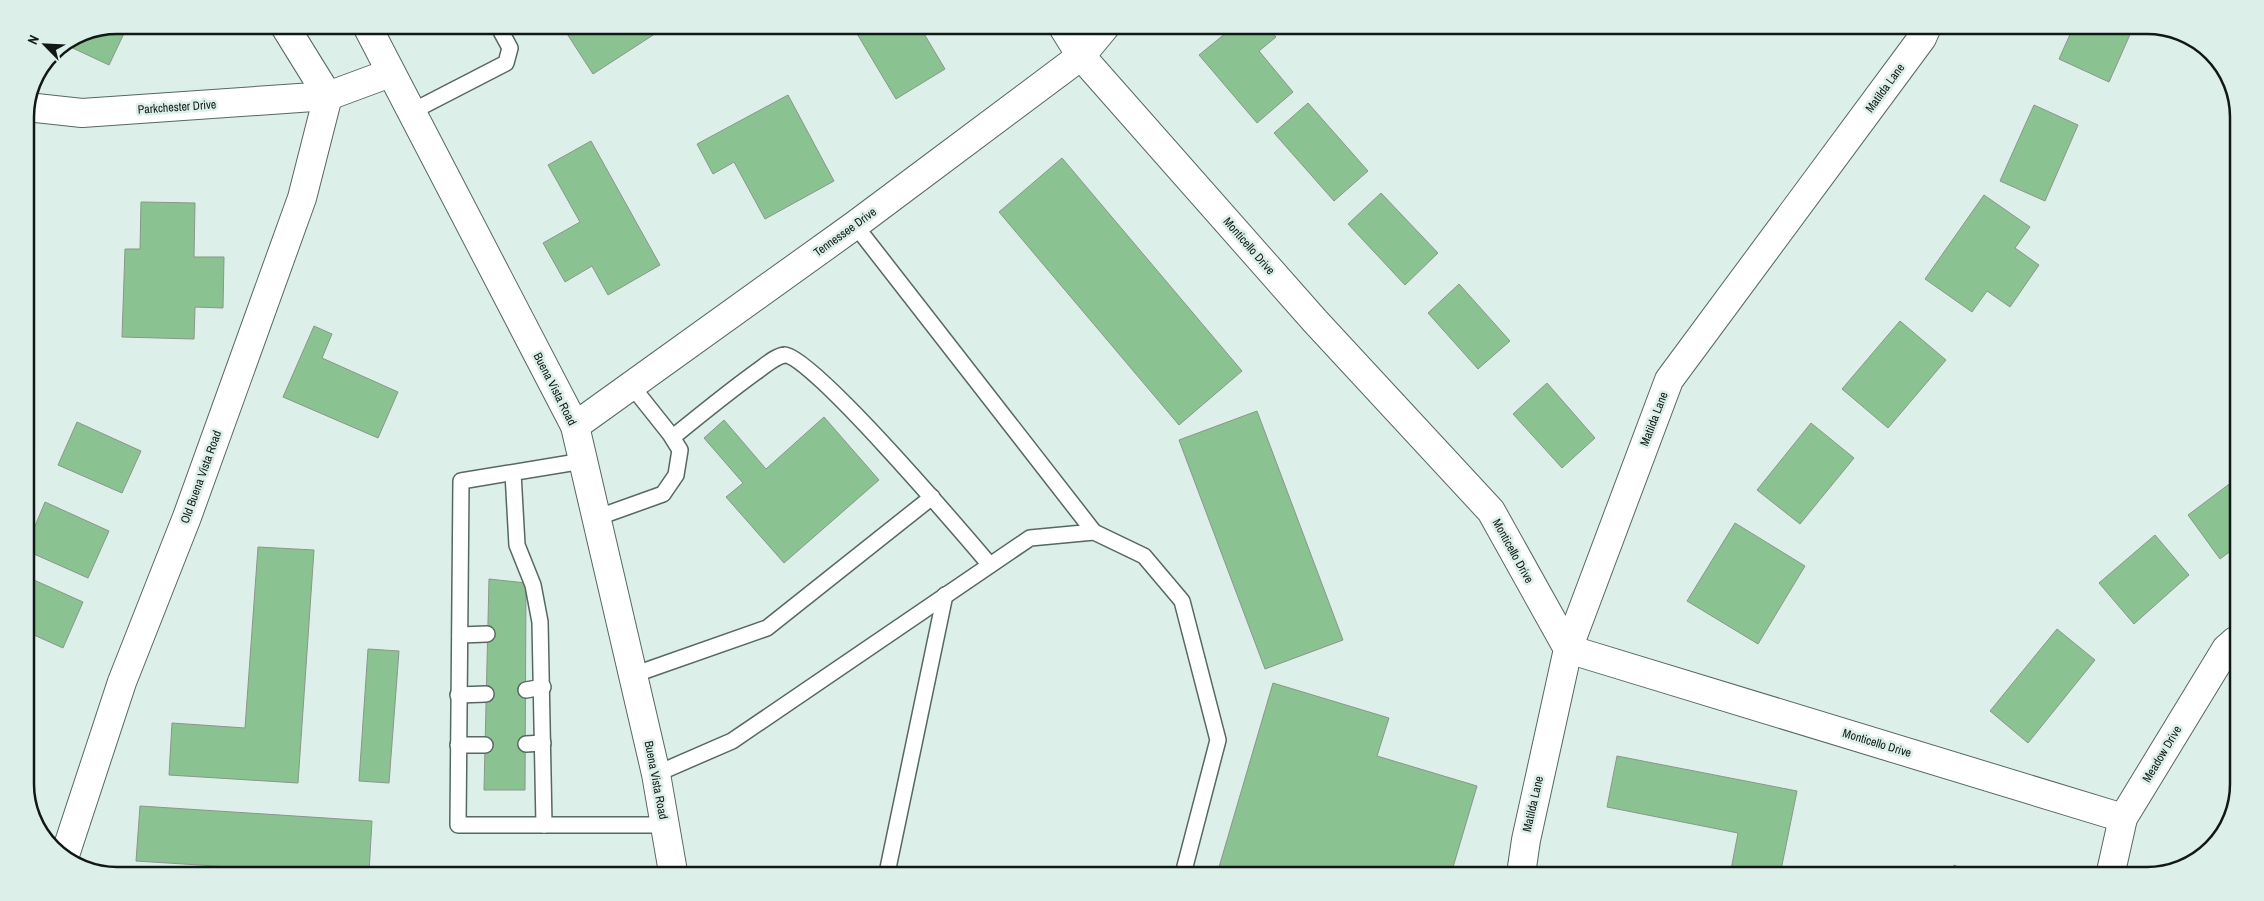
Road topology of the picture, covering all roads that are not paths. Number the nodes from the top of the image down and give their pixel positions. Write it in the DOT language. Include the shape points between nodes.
graph roads {
  1 [pos="290,34"];
  2 [pos="371,34"];
  3 [pos="502,34"];
  4 [pos="1067,34"];
  5 [pos="1099,34"];
  6 [pos="1922,34"];
  7 [pos="1081,56"];
  8 [pos="390,73"];
  9 [pos="328,96"];
  10 [pos="35,108"];
  11 [pos="411,112"];
  12 [pos="855,225"];
  13 [pos="631,385"];
  14 [pos="575,426"];
  15 [pos="672,437"];
  16 [pos="583,461"];
  17 [pos="513,472"];
  18 [pos="932,498"];
  19 [pos="596,518"];
  20 [pos="1094,532"];
  21 [pos="990,565"];
  22 [pos="945,596"];
  23 [pos="488,634"];
  24 [pos="460,635"];
  25 [pos="2230,645"];
  26 [pos="1568,649"];
  27 [pos="633,675"];
  28 [pos="543,687"];
  29 [pos="526,690"];
  30 [pos="486,694"];
  31 [pos="458,696"];
  32 [pos="542,743"];
  33 [pos="526,744"];
  34 [pos="458,745"];
  35 [pos="485,746"];
  36 [pos="656,774"];
  37 [pos="2123,818"];
  38 [pos="544,825"];
  39 [pos="665,825"];
  40 [pos="67,850"];
  41 [pos="672,867"];
  42 [pos="888,867"];
  43 [pos="1185,867"];
  44 [pos="1522,867"];
  45 [pos="2112,867"];
  1 -- 9 [label="street"];
  2 -- 8 [label="street, Buena Vista Road"];
  3 -- 11 [label="lane" via="510,48 506,63"];
  4 -- 7 [label="street, Monticello Drive"];
  5 -- 7 [label="street, Tennessee Drive"];
  6 -- 26 [label="street, Matilda Lane" via="1668,380"];
  7 -- 12 [label="street, Tennessee Drive"];
  7 -- 26 [label="street, Monticello Drive" via="1315,321 1491,510"];
  8 -- 9 [label="street, Parkchester Drive"];
  8 -- 11 [label="street, Buena Vista Road"];
  9 -- 10 [label="street, Parkchester Drive" via="82,113"];
  9 -- 40 [label="street, Old Buena Vista Road" via="302,198 190,508 122,682"];
  11 -- 14 [label="street, Buena Vista Road"];
  12 -- 13 [label="street, Tennessee Drive"];
  12 -- 20 [label="lane"];
  13 -- 14 [label="street, Tennessee Drive"];
  13 -- 15 [label="lane"];
  14 -- 16 [label="street, Buena Vista Road"];
  15 -- 18 [label="lane" via="773,360 790,354 837,395"];
  15 -- 19 [label="lane" via="680,450 676,475 663,494"];
  16 -- 17 [label="lane"];
  16 -- 19 [label="street, Buena Vista Road"];
  17 -- 24 [label="lane" via="461,481"];
  17 -- 28 [label="lane" via="517,545 533,585 533,633"];
  18 -- 21 [label="lane"];
  18 -- 27 [label="lane" via="767,628"];
  19 -- 27 [label="street, Buena Vista Road"];
  20 -- 21 [label="lane" via="1030,538"];
  20 -- 43 [label="lane" via="1144,556 1182,601 1218,740"];
  21 -- 22 [label="lane"];
  22 -- 36 [label="lane" via="732,741"];
  22 -- 42 [label="lane"];
  23 -- 24 [label="lane"];
  24 -- 31 [label="lane"];
  25 -- 37 [label="street, Meadow Drive"];
  26 -- 37 [label="street, Monticello Drive"];
  26 -- 44 [label="street, Matilda Lane"];
  27 -- 36 [label="street, Buena Vista Road"];
  28 -- 29 [label="lane"];
  28 -- 32 [label="lane"];
  30 -- 31 [label="lane"];
  31 -- 34 [label="lane"];
  32 -- 33 [label="lane"];
  32 -- 38 [label="lane"];
  34 -- 35 [label="lane"];
  34 -- 38 [label="lane" via="458,825"];
  36 -- 39 [label="street, Buena Vista Road"];
  37 -- 45 [label="street, Meadow Drive"];
  38 -- 39 [label="lane"];
  39 -- 41 [label="street, Buena Vista Road"];
}
